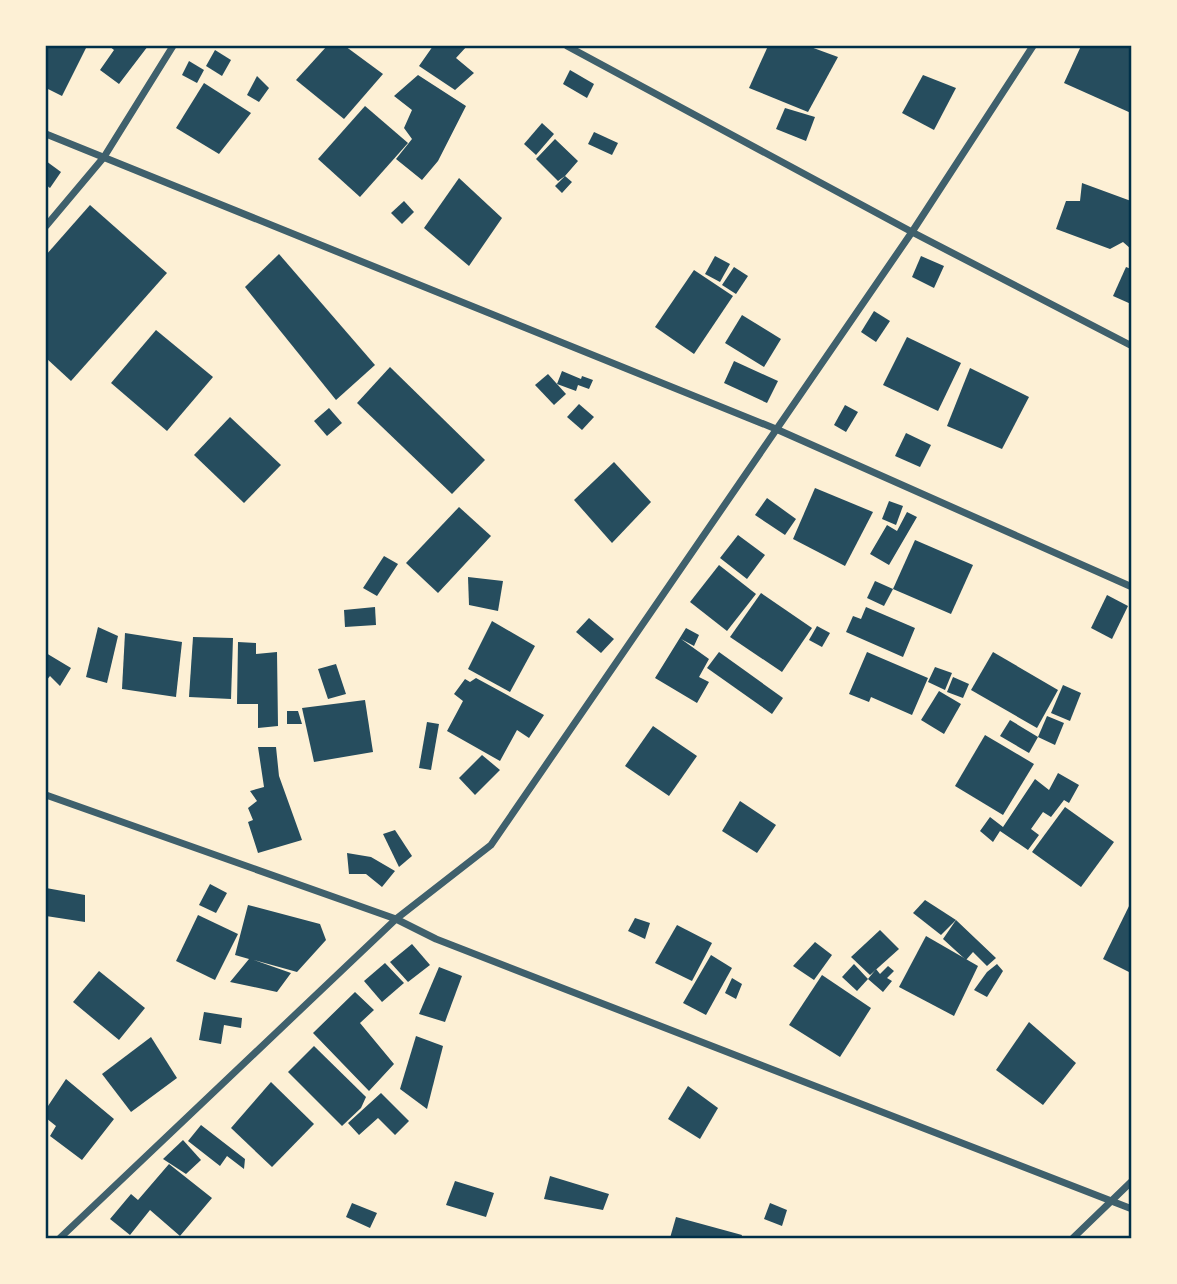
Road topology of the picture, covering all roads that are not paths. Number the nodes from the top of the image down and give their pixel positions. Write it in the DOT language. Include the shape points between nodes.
graph roads {
  1 [pos="173,46"];
  2 [pos="567,46"];
  3 [pos="1033,46"];
  4 [pos="46,134"];
  5 [pos="104,157"];
  6 [pos="46,226"];
  7 [pos="912,232"];
  8 [pos="1132,346"];
  9 [pos="776,429"];
  10 [pos="1132,587"];
  11 [pos="46,795"];
  12 [pos="396,919"];
  13 [pos="1132,1181"];
  14 [pos="1112,1202"];
  15 [pos="1132,1209"];
  16 [pos="61,1238"];
  17 [pos="1073,1238"];
  1 -- 5 [label="street"];
  2 -- 7 [label="street"];
  3 -- 7 [label="street"];
  4 -- 5 [label="street"];
  5 -- 6 [label="street"];
  5 -- 9 [label="street"];
  7 -- 8 [label="street"];
  7 -- 9 [label="street"];
  9 -- 10 [label="street"];
  9 -- 12 [label="street" via="491,845"];
  11 -- 12 [label="street"];
  12 -- 14 [label="street" via="436,939"];
  12 -- 16 [label="street"];
  13 -- 14 [label="street"];
  14 -- 15 [label="street"];
  14 -- 17 [label="street"];
}
